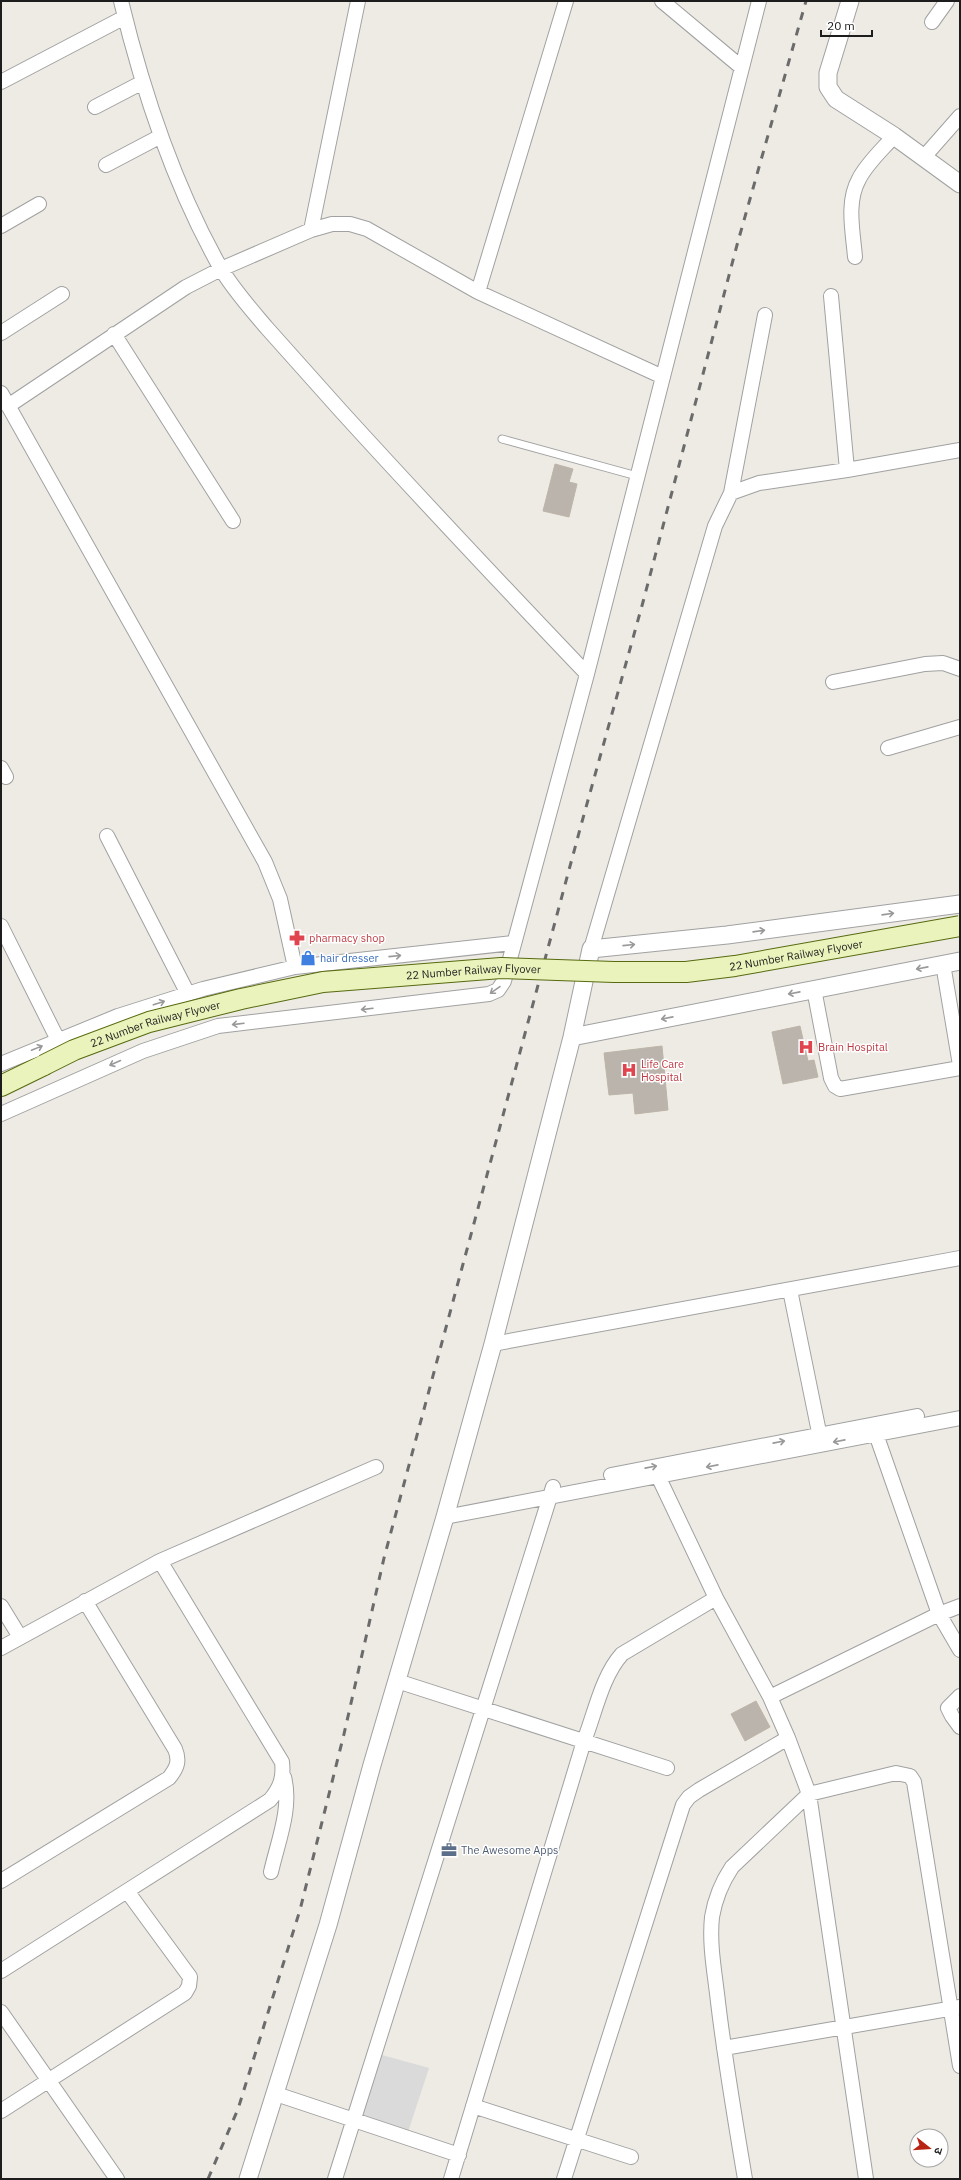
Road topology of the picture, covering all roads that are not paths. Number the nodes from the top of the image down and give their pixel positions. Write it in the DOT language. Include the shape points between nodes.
graph roads {
  1 [pos="121,1"];
  2 [pos="358,1"];
  3 [pos="566,1"];
  4 [pos="662,1"];
  5 [pos="759,1"];
  6 [pos="850,1"];
  7 [pos="947,1"];
  8 [pos="125,17"];
  9 [pos="932,22"];
  10 [pos="741,67"];
  11 [pos="1,82"];
  12 [pos="143,82"];
  13 [pos="95,107"];
  14 [pos="960,116"];
  15 [pos="161,136"];
  16 [pos="894,136"];
  17 [pos="924,157"];
  18 [pos="106,165"];
  19 [pos="960,184"];
  20 [pos="39,204"];
  21 [pos="1,226"];
  22 [pos="311,230"];
  23 [pos="855,257"];
  24 [pos="221,269"];
  25 [pos="478,292"];
  26 [pos="62,294"];
  27 [pos="830,296"];
  28 [pos="765,315"];
  29 [pos="1,333"];
  30 [pos="114,334"];
  31 [pos="663,377"];
  32 [pos="1,393"];
  33 [pos="8,406"];
  34 [pos="502,439"];
  35 [pos="960,450"];
  36 [pos="847,470"];
  37 [pos="637,476"];
  38 [pos="731,493"];
  39 [pos="233,521"];
  40 [pos="960,669"];
  41 [pos="587,674"];
  42 [pos="833,682"];
  43 [pos="960,727"];
  44 [pos="888,748"];
  45 [pos="107,836"];
  46 [pos="960,904"];
  47 [pos="1,926"];
  48 [pos="960,926"];
  49 [pos="514,943"];
  50 [pos="591,949"];
  51 [pos="960,961"];
  52 [pos="943,964"];
  53 [pos="295,967"];
  54 [pos="814,989"];
  55 [pos="188,994"];
  56 [pos="572,1037"];
  57 [pos="58,1040"];
  58 [pos="1,1064"];
  59 [pos="960,1065"];
  60 [pos="960,1068"];
  61 [pos="1,1086"];
  62 [pos="1,1114"];
  63 [pos="960,1258"];
  64 [pos="790,1290"];
  65 [pos="493,1344"];
  66 [pos="960,1408"];
  67 [pos="960,1418"];
  68 [pos="876,1434"];
  69 [pos="821,1439"];
  70 [pos="376,1467"];
  71 [pos="658,1476"];
  72 [pos="552,1491"];
  73 [pos="447,1512"];
  74 [pos="160,1561"];
  75 [pos="716,1598"];
  76 [pos="85,1600"];
  77 [pos="1,1606"];
  78 [pos="960,1606"];
  79 [pos="940,1614"];
  80 [pos="20,1636"];
  81 [pos="1,1648"];
  82 [pos="960,1650"];
  83 [pos="397,1681"];
  84 [pos="960,1696"];
  85 [pos="770,1697"];
  86 [pos="484,1708"];
  87 [pos="960,1727"];
  88 [pos="788,1738"];
  89 [pos="584,1741"];
  90 [pos="667,1768"];
  91 [pos="283,1773"];
  92 [pos="809,1794"];
  93 [pos="270,1872"];
  94 [pos="1,1881"];
  95 [pos="127,1891"];
  96 [pos="1,1971"];
  97 [pos="956,2008"];
  98 [pos="1,2012"];
  99 [pos="842,2027"];
  100 [pos="724,2048"];
  101 [pos="960,2066"];
  102 [pos="47,2081"];
  103 [pos="276,2094"];
  104 [pos="473,2106"];
  105 [pos="1,2111"];
  106 [pos="354,2122"];
  107 [pos="576,2139"];
  108 [pos="459,2155"];
  109 [pos="631,2158"];
  110 [pos="117,2179"];
  111 [pos="248,2179"];
  112 [pos="335,2179"];
  113 [pos="451,2179"];
  114 [pos="564,2179"];
  115 [pos="745,2179"];
  116 [pos="866,2179"];
  1 -- 8 [label="street"];
  2 -- 22 [label="street"];
  3 -- 25 [label="street"];
  4 -- 10 [label="street"];
  5 -- 10 [label="street"];
  6 -- 16 [label="street" via="828,73 828,87 836,99"];
  7 -- 9 [label="street"];
  8 -- 11 [label="street"];
  8 -- 12 [label="street"];
  10 -- 31 [label="street"];
  12 -- 13 [label="street"];
  12 -- 15 [label="street"];
  14 -- 17 [label="street"];
  15 -- 18 [label="street"];
  15 -- 24 [label="street" via="196,220"];
  16 -- 17 [label="street"];
  16 -- 23 [label="street" via="859,178 854,191 851,205"];
  17 -- 19 [label="street"];
  20 -- 21 [label="street"];
  22 -- 24 [label="street"];
  22 -- 25 [label="street" via="332,224 350,224 367,229"];
  24 -- 30 [label="street" via="186,287"];
  24 -- 41 [label="street" via="300,366"];
  25 -- 31 [label="street"];
  26 -- 29 [label="street"];
  27 -- 36 [label="street"];
  28 -- 38 [label="street"];
  30 -- 33 [label="street"];
  30 -- 39 [label="street"];
  31 -- 37 [label="street"];
  32 -- 33 [label="street"];
  33 -- 53 [label="street" via="265,862 280,899"];
  34 -- 37 [label="lane"];
  35 -- 36 [label="street"];
  36 -- 38 [label="street" via="759,483"];
  37 -- 41 [label="street"];
  38 -- 50 [label="street" via="715,526"];
  40 -- 42 [label="street" via="944,663 925,664"];
  41 -- 49 [label="street"];
  43 -- 44 [label="street"];
  45 -- 55 [label="street"];
  50 -- 46 [label="street, one-way" via="727,935"];
  47 -- 57 [label="street"];
  48 -- 61 [label="main road, 22 Number Railway Flyover, bridge" via="735,966 686,972 501,968 323,982 149,1022 74,1050"];
  53 -- 49 [label="street, one-way"];
  49 -- 62 [label="street, one-way" via="504,981 498,990 489,994 218,1026 143,1051"];
  50 -- 56 [label="street"];
  51 -- 52 [label="street"];
  52 -- 54 [label="street, one-way"];
  52 -- 59 [label="street"];
  53 -- 55 [label="street"];
  54 -- 56 [label="street, one-way"];
  54 -- 60 [label="street" via="831,1078 840,1089"];
  57 -- 55 [label="street, one-way" via="118,1016"];
  56 -- 65 [label="street"];
  58 -- 57 [label="street, one-way"];
  63 -- 64 [label="street"];
  64 -- 65 [label="street"];
  64 -- 69 [label="street"];
  65 -- 73 [label="street"];
  66 -- 69 [label="street"];
  67 -- 68 [label="street"];
  68 -- 69 [label="street, one-way"];
  68 -- 79 [label="street"];
  69 -- 71 [label="street, one-way"];
  72 -- 69 [label="street, one-way"];
  70 -- 74 [label="street"];
  71 -- 72 [label="street"];
  71 -- 75 [label="street"];
  72 -- 73 [label="street"];
  72 -- 86 [label="street"];
  73 -- 83 [label="street"];
  74 -- 76 [label="street"];
  74 -- 91 [label="street" via="282,1762"];
  75 -- 85 [label="street"];
  75 -- 89 [label="street" via="622,1654 608,1675"];
  76 -- 80 [label="street"];
  76 -- 94 [label="street" via="175,1748 179,1757 176,1770 169,1778"];
  77 -- 80 [label="street"];
  78 -- 79 [label="street"];
  79 -- 82 [label="street"];
  79 -- 85 [label="street"];
  80 -- 81 [label="street"];
  83 -- 86 [label="street"];
  83 -- 103 [label="street" via="328,1925"];
  84 -- 87 [label="street" via="948,1708"];
  85 -- 88 [label="street"];
  86 -- 89 [label="street"];
  86 -- 106 [label="street"];
  88 -- 92 [label="street"];
  88 -- 107 [label="street" via="699,1790 683,1805"];
  89 -- 90 [label="street"];
  89 -- 104 [label="street"];
  91 -- 93 [label="street" via="288,1790 287,1805"];
  91 -- 95 [label="street" via="279,1790 270,1800"];
  92 -- 97 [label="street" via="896,1773 910,1776 916,1790"];
  92 -- 99 [label="street"];
  92 -- 100 [label="street" via="732,1867 724,1878 716,1898 711,1943"];
  95 -- 96 [label="street"];
  95 -- 102 [label="street" via="190,1977 190,1986 185,1993"];
  97 -- 99 [label="street"];
  97 -- 101 [label="street"];
  98 -- 102 [label="street"];
  99 -- 100 [label="street"];
  99 -- 116 [label="street"];
  100 -- 115 [label="street"];
  102 -- 105 [label="street"];
  102 -- 110 [label="street"];
  103 -- 106 [label="street"];
  103 -- 111 [label="street"];
  104 -- 107 [label="street"];
  104 -- 108 [label="street"];
  106 -- 108 [label="street"];
  106 -- 112 [label="street"];
  107 -- 109 [label="street"];
  107 -- 114 [label="street"];
  108 -- 113 [label="street"];
}
